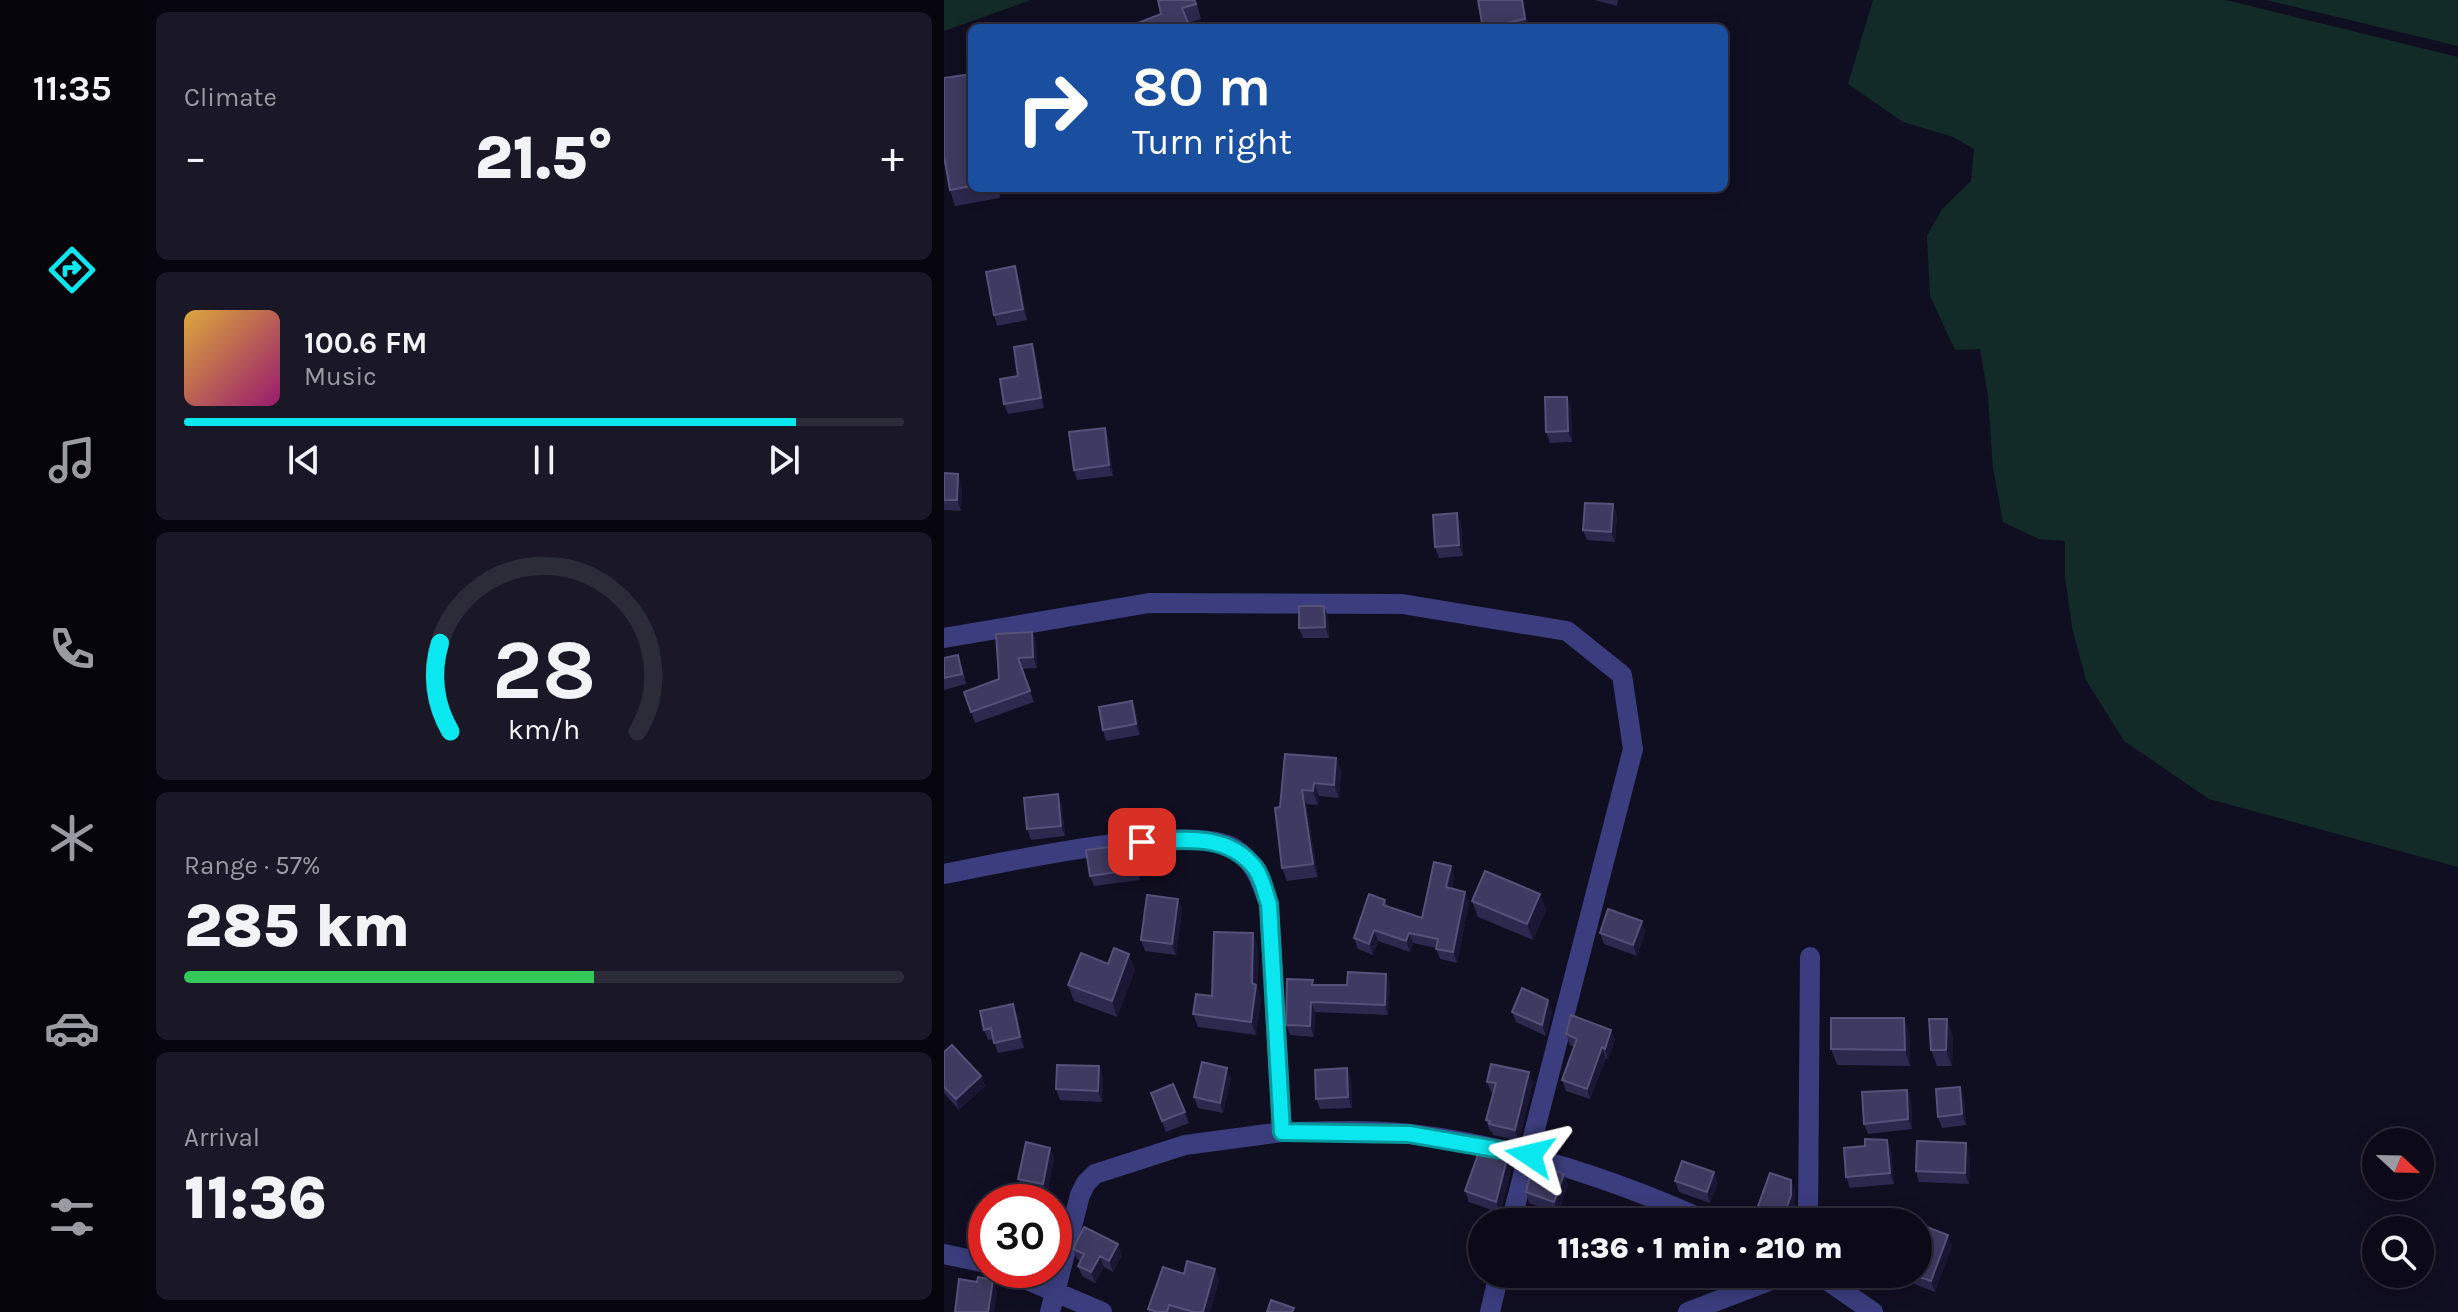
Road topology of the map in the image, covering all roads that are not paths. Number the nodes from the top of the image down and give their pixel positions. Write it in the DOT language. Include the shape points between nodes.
graph roads {
  1 [pos="944,638"];
  2 [pos="944,874"];
  3 [pos="1810,957"];
  4 [pos="1282,1132"];
  5 [pos="1530,1155"];
  6 [pos="1515,1208"];
  7 [pos="1673,1208"];
  8 [pos="1808,1208"];
  9 [pos="944,1254"];
  10 [pos="968,1259"];
  11 [pos="1047,1288"];
  12 [pos="1496,1288"];
  13 [pos="1751,1288"];
  14 [pos="1838,1288"];
  15 [pos="1054,1291"];
  16 [pos="1050,1312"];
  17 [pos="1102,1312"];
  18 [pos="1490,1312"];
  19 [pos="1688,1312"];
  20 [pos="1873,1312"];
  1 -- 5 [label="street" via="1149,603 1402,604 1567,631 1622,675 1633,749"];
  2 -- 4 [label="street" via="1087,846 1196,839 1234,847 1256,870 1269,904"];
  3 -- 8 [label="street"];
  4 -- 5 [label="street" via="1409,1134"];
  4 -- 15 [label="street" via="1185,1145 1095,1174 1080,1195"];
  5 -- 6 [label="street"];
  5 -- 7 [label="street"];
  9 -- 10 [label="street"];
  11 -- 15 [label="street"];
  12 -- 18 [label="street"];
  13 -- 19 [label="street"];
  14 -- 20 [label="street"];
  15 -- 16 [label="street"];
  15 -- 17 [label="street"];
}
